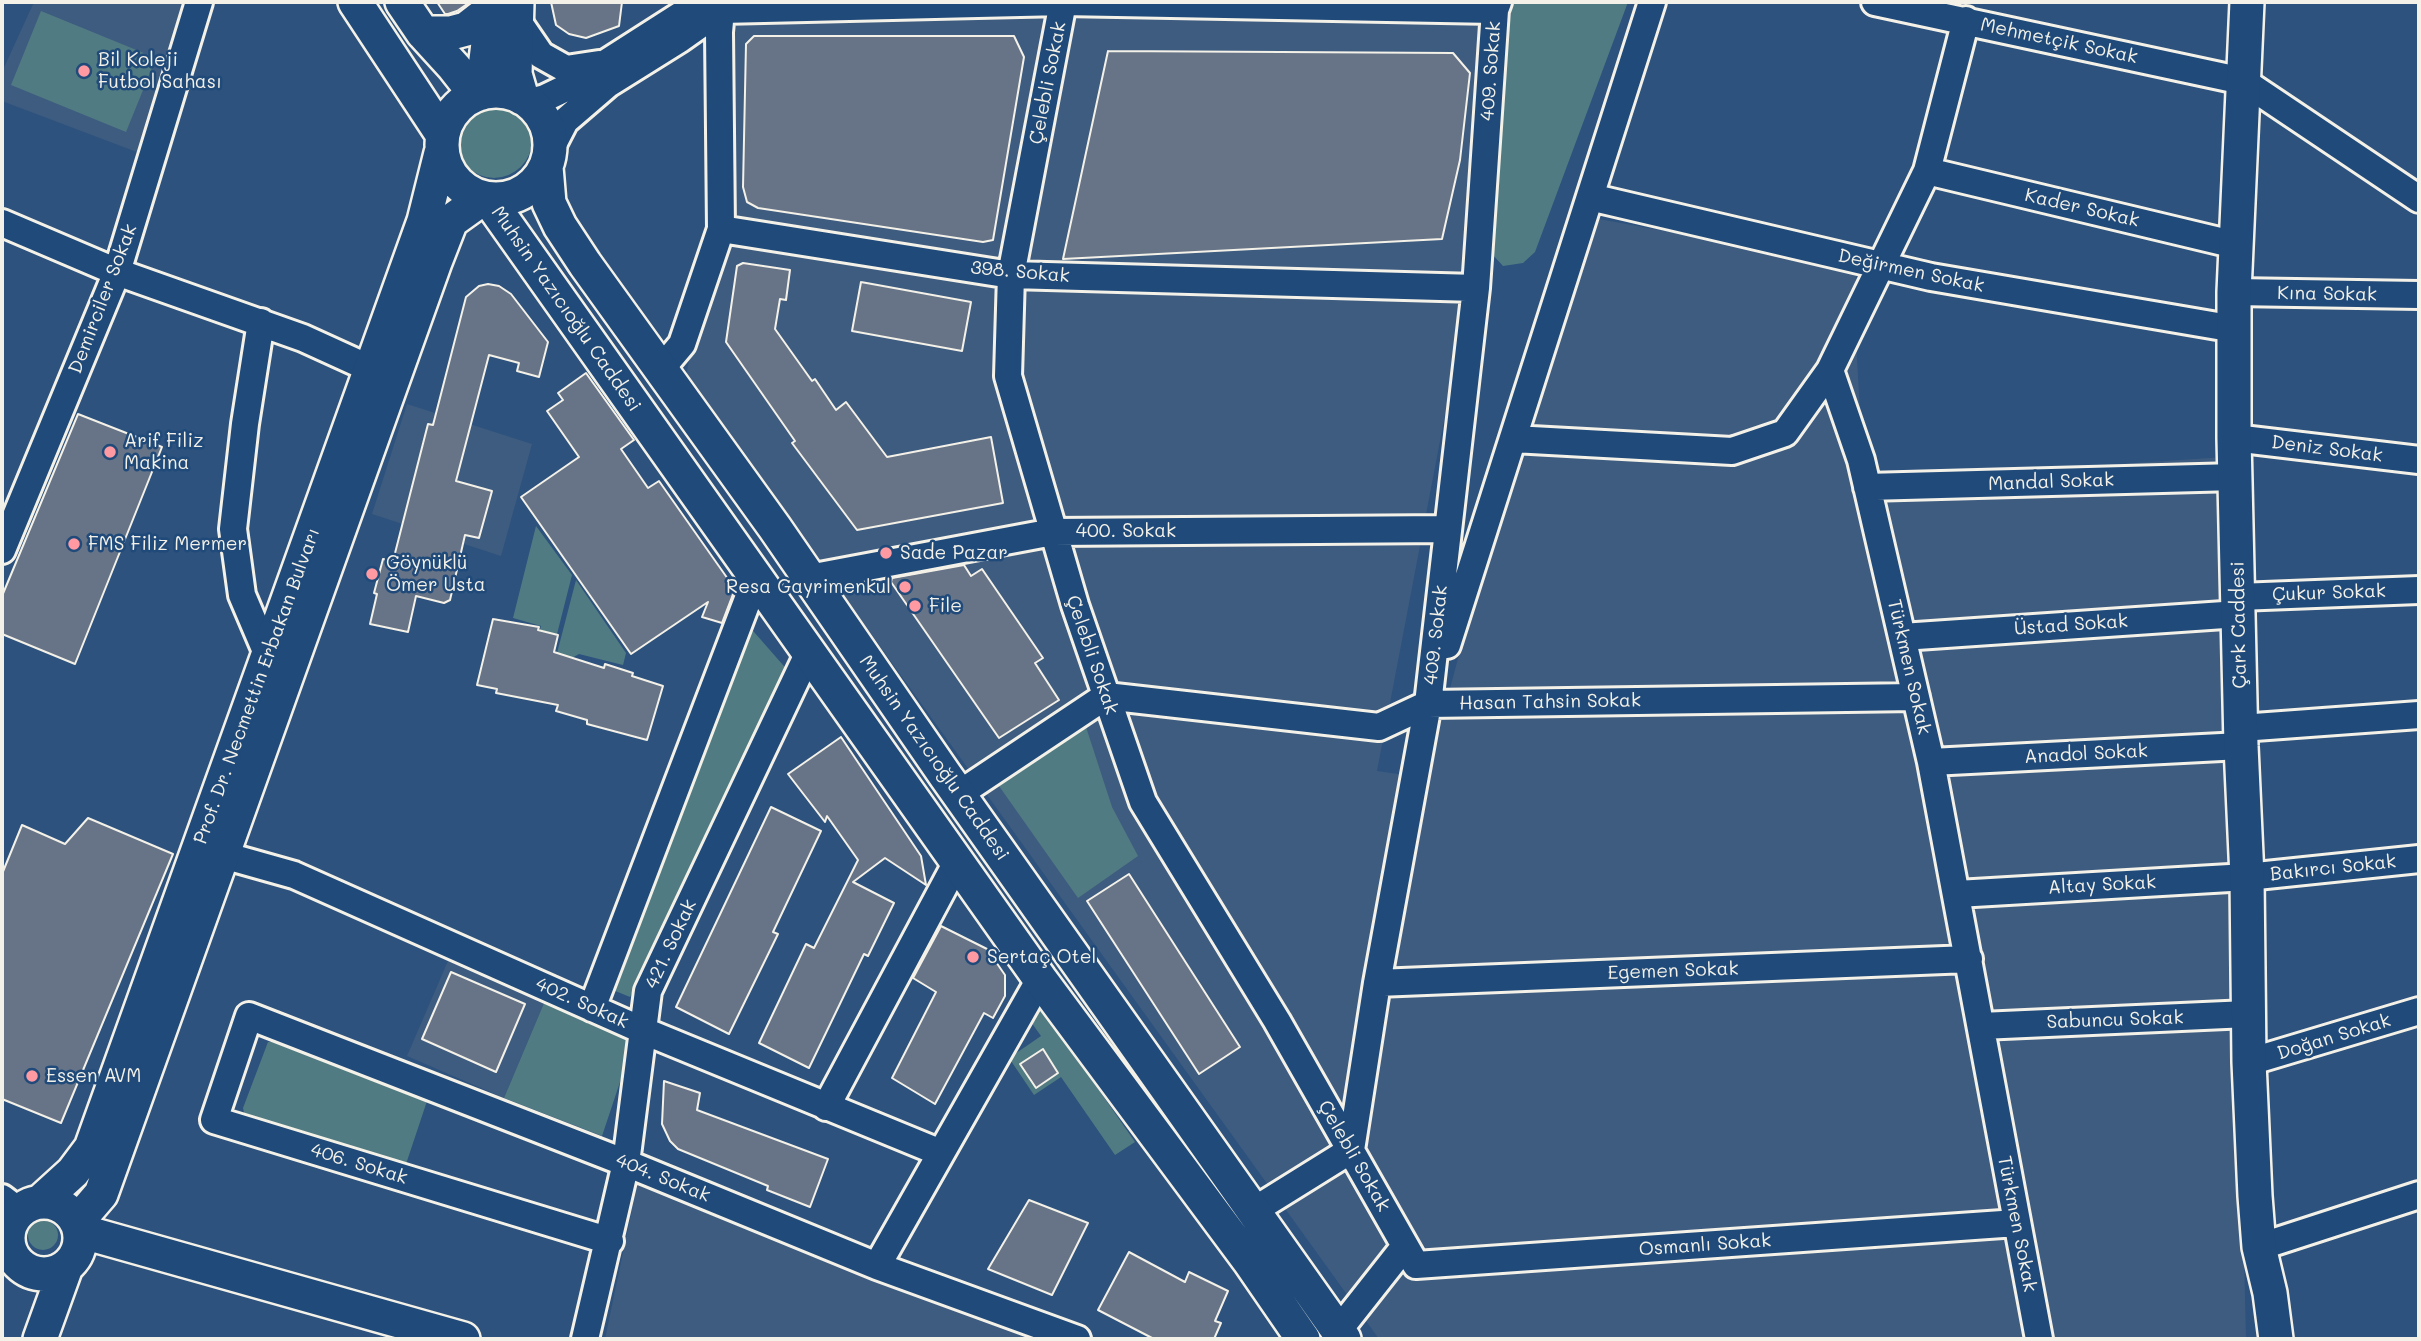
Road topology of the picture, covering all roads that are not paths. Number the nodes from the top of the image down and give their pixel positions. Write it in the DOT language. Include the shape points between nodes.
graph roads {
  1 [pos="199,2"];
  2 [pos="355,2"];
  3 [pos="402,2"];
  4 [pos="1063,2"];
  5 [pos="1652,2"];
  6 [pos="1875,2"];
  7 [pos="2247,2"];
  8 [pos="1496,5"];
  9 [pos="747,6"];
  10 [pos="504,7"];
  11 [pos="721,10"];
  12 [pos="1966,20"];
  13 [pos="423,33"];
  14 [pos="601,64"];
  15 [pos="2243,81"];
  16 [pos="479,94"];
  17 [pos="525,100"];
  18 [pos="442,144"];
  19 [pos="548,158"];
  20 [pos="1927,171"];
  21 [pos="1590,197"];
  22 [pos="486,199"];
  23 [pos="2419,199"];
  24 [pos="2,223"];
  25 [pos="721,229"];
  26 [pos="515,236"];
  27 [pos="2236,245"];
  28 [pos="435,262"];
  29 [pos="1882,266"];
  30 [pos="117,272"];
  31 [pos="1011,275"];
  32 [pos="1476,288"];
  33 [pos="2234,292"];
  34 [pos="2419,295"];
  35 [pos="261,322"];
  36 [pos="2235,329"];
  37 [pos="371,369"];
  38 [pos="661,369"];
  39 [pos="1830,370"];
  40 [pos="2234,438"];
  41 [pos="1513,439"];
  42 [pos="2419,460"];
  43 [pos="2236,477"];
  44 [pos="1867,487"];
  45 [pos="1448,529"];
  46 [pos="1054,532"];
  47 [pos="2,550"];
  48 [pos="756,578"];
  49 [pos="809,578"];
  50 [pos="2419,590"];
  51 [pos="2239,606"];
  52 [pos="1902,636"];
  53 [pos="809,652"];
  54 [pos="268,656"];
  55 [pos="1106,696"];
  56 [pos="1916,697"];
  57 [pos="1428,704"];
  58 [pos="2419,715"];
  59 [pos="2241,737"];
  60 [pos="1931,762"];
  61 [pos="959,794"];
  62 [pos="223,855"];
  63 [pos="2419,859"];
  64 [pos="957,862"];
  65 [pos="2247,877"];
  66 [pos="1957,894"];
  67 [pos="1969,959"];
  68 [pos="1040,979"];
  69 [pos="1377,983"];
  70 [pos="592,1008"];
  71 [pos="2419,1011"];
  72 [pos="2248,1014"];
  73 [pos="249,1016"];
  74 [pos="1981,1026"];
  75 [pos="644,1031"];
  76 [pos="2249,1062"];
  77 [pos="826,1107"];
  78 [pos="1350,1150"];
  79 [pos="941,1153"];
  80 [pos="626,1163"];
  81 [pos="2419,1195"];
  82 [pos="20,1204"];
  83 [pos="1253,1211"];
  84 [pos="2017,1223"];
  85 [pos="610,1241"];
  86 [pos="74,1245"];
  87 [pos="1405,1245"];
  88 [pos="2259,1247"];
  89 [pos="6,1256"];
  90 [pos="877,1266"];
  91 [pos="1341,1335"];
  92 [pos="40,1339"];
  93 [pos="463,1339"];
  94 [pos="585,1339"];
  95 [pos="1077,1339"];
  96 [pos="1303,1339"];
  97 [pos="2039,1339"];
  98 [pos="2253,1339"];
  99 [pos="2276,1339"];
  1 -- 30 [label="street, Demirciler Sokak"];
  2 -- 18 [label="main road"];
  3 -- 13 [label="main road"];
  4 -- 8 [label="street"];
  4 -- 9 [label="street"];
  4 -- 31 [label="street, Çelebli Sokak"];
  5 -- 21 [label="street"];
  6 -- 12 [label="street, Mehmetçik Sokak"];
  7 -- 15 [label="main road, Çark Caddesi"];
  8 -- 32 [label="street, 409. Sokak"];
  9 -- 11 [label="street"];
  10 -- 13 [label="main road" via="466,29"];
  10 -- 14 [label="street" via="541,55 566,69"];
  10 -- 16 [label="main road"];
  10 -- 17 [label="main road" via="515,74"];
  11 -- 14 [label="street" via="695,6"];
  11 -- 19 [label="street" via="608,84 565,121"];
  11 -- 25 [label="street"];
  12 -- 15 [label="street, Mehmetçik Sokak"];
  12 -- 20 [label="street"];
  13 -- 16 [label="main road"];
  14 -- 17 [label="street" via="545,98"];
  15 -- 23 [label="street"];
  15 -- 27 [label="main road, Çark Caddesi"];
  16 -- 17 [label="main road" via="495,90"];
  16 -- 18 [label="main road" via="461,103 449,117"];
  17 -- 19 [label="main road" via="542,115 549,132"];
  18 -- 22 [label="main road" via="447,170 457,184"];
  18 -- 37 [label="main road, Prof. Dr. Necmettin Erbakan Bulvarı" via="425,220"];
  19 -- 22 [label="main road" via="536,182 523,193 506,200"];
  19 -- 38 [label="main road, Muhsin Yazıcıoğlu Caddesi" via="550,203 560,226"];
  20 -- 27 [label="street, Kader Sokak"];
  20 -- 29 [label="street"];
  21 -- 29 [label="street, Değirmen Sokak"];
  21 -- 41 [label="street"];
  22 -- 26 [label="main road, Muhsin Yazıcıoğlu Caddesi"];
  22 -- 28 [label="main road, Prof. Dr. Necmettin Erbakan Bulvarı" via="451,220"];
  24 -- 30 [label="street"];
  25 -- 31 [label="street, 398. Sokak"];
  25 -- 38 [label="street" via="682,344"];
  26 -- 28 [label="main road" via="487,217 467,218 453,228"];
  26 -- 48 [label="main road, Muhsin Yazıcıoğlu Caddesi"];
  27 -- 33 [label="main road, Çark Caddesi"];
  28 -- 62 [label="main road, Prof. Dr. Necmettin Erbakan Bulvarı"];
  29 -- 36 [label="street, Değirmen Sokak"];
  29 -- 39 [label="street"];
  30 -- 35 [label="street"];
  30 -- 47 [label="street, Demirciler Sokak"];
  31 -- 32 [label="street, 398. Sokak"];
  31 -- 46 [label="street, Çelebli Sokak" via="1009,376"];
  32 -- 45 [label="street, 409. Sokak"];
  33 -- 34 [label="street, Kına Sokak"];
  33 -- 36 [label="main road, Çark Caddesi"];
  35 -- 37 [label="street"];
  35 -- 54 [label="street" via="233,529 242,595"];
  36 -- 40 [label="main road, Çark Caddesi"];
  37 -- 54 [label="main road, Prof. Dr. Necmettin Erbakan Bulvarı"];
  38 -- 49 [label="main road, Muhsin Yazıcıoğlu Caddesi"];
  39 -- 41 [label="street" via="1785,433 1732,451"];
  39 -- 44 [label="street, Türkmen Sokak"];
  40 -- 42 [label="street, Deniz Sokak"];
  40 -- 43 [label="main road, Çark Caddesi"];
  41 -- 57 [label="street"];
  43 -- 44 [label="street, Mandal Sokak"];
  43 -- 51 [label="main road, Çark Caddesi"];
  44 -- 52 [label="street, Türkmen Sokak"];
  45 -- 46 [label="street, 400. Sokak"];
  45 -- 57 [label="street, 409. Sokak"];
  46 -- 49 [label="street, 400. Sokak"];
  46 -- 55 [label="street, Çelebli Sokak"];
  48 -- 53 [label="main road, Muhsin Yazıcıoğlu Caddesi"];
  48 -- 70 [label="street"];
  49 -- 61 [label="main road, Muhsin Yazıcıoğlu Caddesi"];
  50 -- 51 [label="street, Çukur Sokak"];
  51 -- 52 [label="street, Üstad Sokak"];
  51 -- 59 [label="main road, Çark Caddesi"];
  52 -- 56 [label="street, Türkmen Sokak"];
  53 -- 64 [label="main road, Muhsin Yazıcıoğlu Caddesi"];
  53 -- 75 [label="street, 421. Sokak" via="648,991"];
  54 -- 82 [label="main road, Prof. Dr. Necmettin Erbakan Bulvarı" via="91,1148 73,1172"];
  55 -- 57 [label="street, Hasan Tahsin Sokak" via="1380,727"];
  55 -- 61 [label="street"];
  55 -- 78 [label="street, Çelebli Sokak" via="1143,802"];
  56 -- 57 [label="street, Hasan Tahsin Sokak"];
  56 -- 60 [label="street, Türkmen Sokak"];
  57 -- 69 [label="street, 409. Sokak"];
  58 -- 59 [label="street, Anadol Sokak"];
  59 -- 60 [label="street, Anadol Sokak"];
  59 -- 65 [label="main road, Çark Caddesi"];
  60 -- 66 [label="street, Türkmen Sokak"];
  61 -- 83 [label="main road, Muhsin Yazıcıoğlu Caddesi"];
  62 -- 70 [label="street, 402. Sokak" via="294,875"];
  62 -- 86 [label="main road, Prof. Dr. Necmettin Erbakan Bulvarı" via="101,1194"];
  63 -- 65 [label="street, Bakırcı Sokak"];
  64 -- 68 [label="main road, Muhsin Yazıcıoğlu Caddesi"];
  64 -- 77 [label="street"];
  65 -- 66 [label="street, Altay Sokak"];
  65 -- 72 [label="main road, Çark Caddesi"];
  66 -- 67 [label="street, Türkmen Sokak"];
  67 -- 69 [label="street, Egemen Sokak"];
  67 -- 74 [label="street, Türkmen Sokak"];
  68 -- 79 [label="street"];
  68 -- 96 [label="main road, Muhsin Yazıcıoğlu Caddesi"];
  69 -- 78 [label="street, 409. Sokak"];
  70 -- 75 [label="street, 402. Sokak"];
  71 -- 76 [label="street, Doğan Sokak"];
  72 -- 74 [label="street, Sabuncu Sokak"];
  72 -- 76 [label="main road, Çark Caddesi"];
  73 -- 80 [label="street, 404. Sokak"];
  73 -- 85 [label="street, 406. Sokak" via="214,1120"];
  74 -- 84 [label="street, Türkmen Sokak"];
  75 -- 77 [label="street, 402. Sokak"];
  75 -- 80 [label="street, 421. Sokak"];
  76 -- 88 [label="main road, Çark Caddesi"];
  77 -- 79 [label="street, 402. Sokak"];
  78 -- 83 [label="street"];
  78 -- 87 [label="street, Çelebli Sokak"];
  79 -- 90 [label="street"];
  80 -- 85 [label="street, 421. Sokak"];
  80 -- 90 [label="street, 404. Sokak"];
  81 -- 88 [label="street"];
  82 -- 86 [label="main road" via="62,1206"];
  82 -- 89 [label="main road" via="10,1226"];
  83 -- 91 [label="main road, Muhsin Yazıcıoğlu Caddesi"];
  84 -- 87 [label="street, Osmanlı Sokak" via="1416,1265"];
  84 -- 97 [label="street, Türkmen Sokak"];
  85 -- 94 [label="street, 421. Sokak"];
  86 -- 89 [label="main road" via="55,1272 43,1274"];
  86 -- 92 [label="main road, Prof. Dr. Necmettin Erbakan Bulvarı"];
  86 -- 93 [label="main road" via="246,1279"];
  87 -- 91 [label="street"];
  88 -- 98 [label="main road, Çark Caddesi" via="2251,1295"];
  88 -- 99 [label="main road, Çark Caddesi"];
  90 -- 95 [label="street, 404. Sokak"];
}
